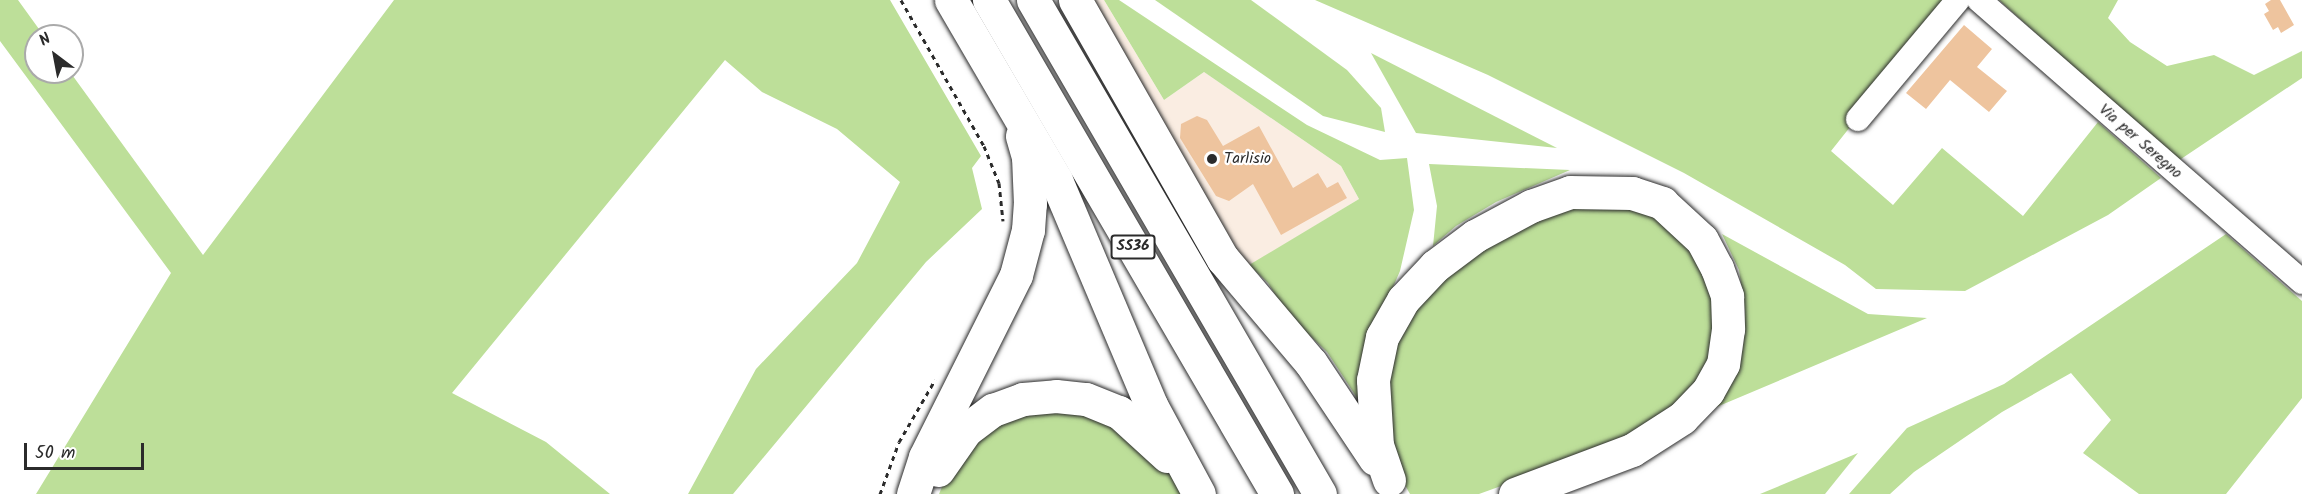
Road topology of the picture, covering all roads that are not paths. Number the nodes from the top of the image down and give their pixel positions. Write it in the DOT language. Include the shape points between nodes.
graph roads {
  1 [pos="951,0"];
  2 [pos="989,0"];
  3 [pos="1034,0"];
  4 [pos="1075,0"];
  5 [pos="1958,0"];
  6 [pos="1978,0"];
  7 [pos="1015,109"];
  8 [pos="1858,119"];
  9 [pos="2302,282"];
  10 [pos="1393,487"];
  11 [pos="913,494"];
  12 [pos="930,494"];
  13 [pos="1192,494"];
  14 [pos="1199,494"];
  15 [pos="1277,494"];
  16 [pos="1320,494"];
  17 [pos="1515,494"];
  1 -- 7 [label="highway"];
  2 -- 15 [label="highway, SS36"];
  3 -- 16 [label="highway, SS36"];
  4 -- 10 [label="highway" via="1223,259 1311,363"];
  5 -- 8 [label="street"];
  6 -- 9 [label="street, Via per Seregno"];
  7 -- 11 [label="highway" via="1028,158 1029,230 1003,307 925,457"];
  7 -- 14 [label="highway" via="1056,180 1151,405"];
  10 -- 17 [label="highway" via="1377,446 1373,380 1382,337 1403,300 1435,266 1475,236 1531,206 1570,192 1623,192 1662,203 1702,240 1717,268 1727,296 1723,364 1708,391 1682,418 1632,450"];
  12 -- 13 [label="highway" via="946,455 966,430 993,410 1023,399 1056,396 1086,399 1119,412 1167,456"];
}
